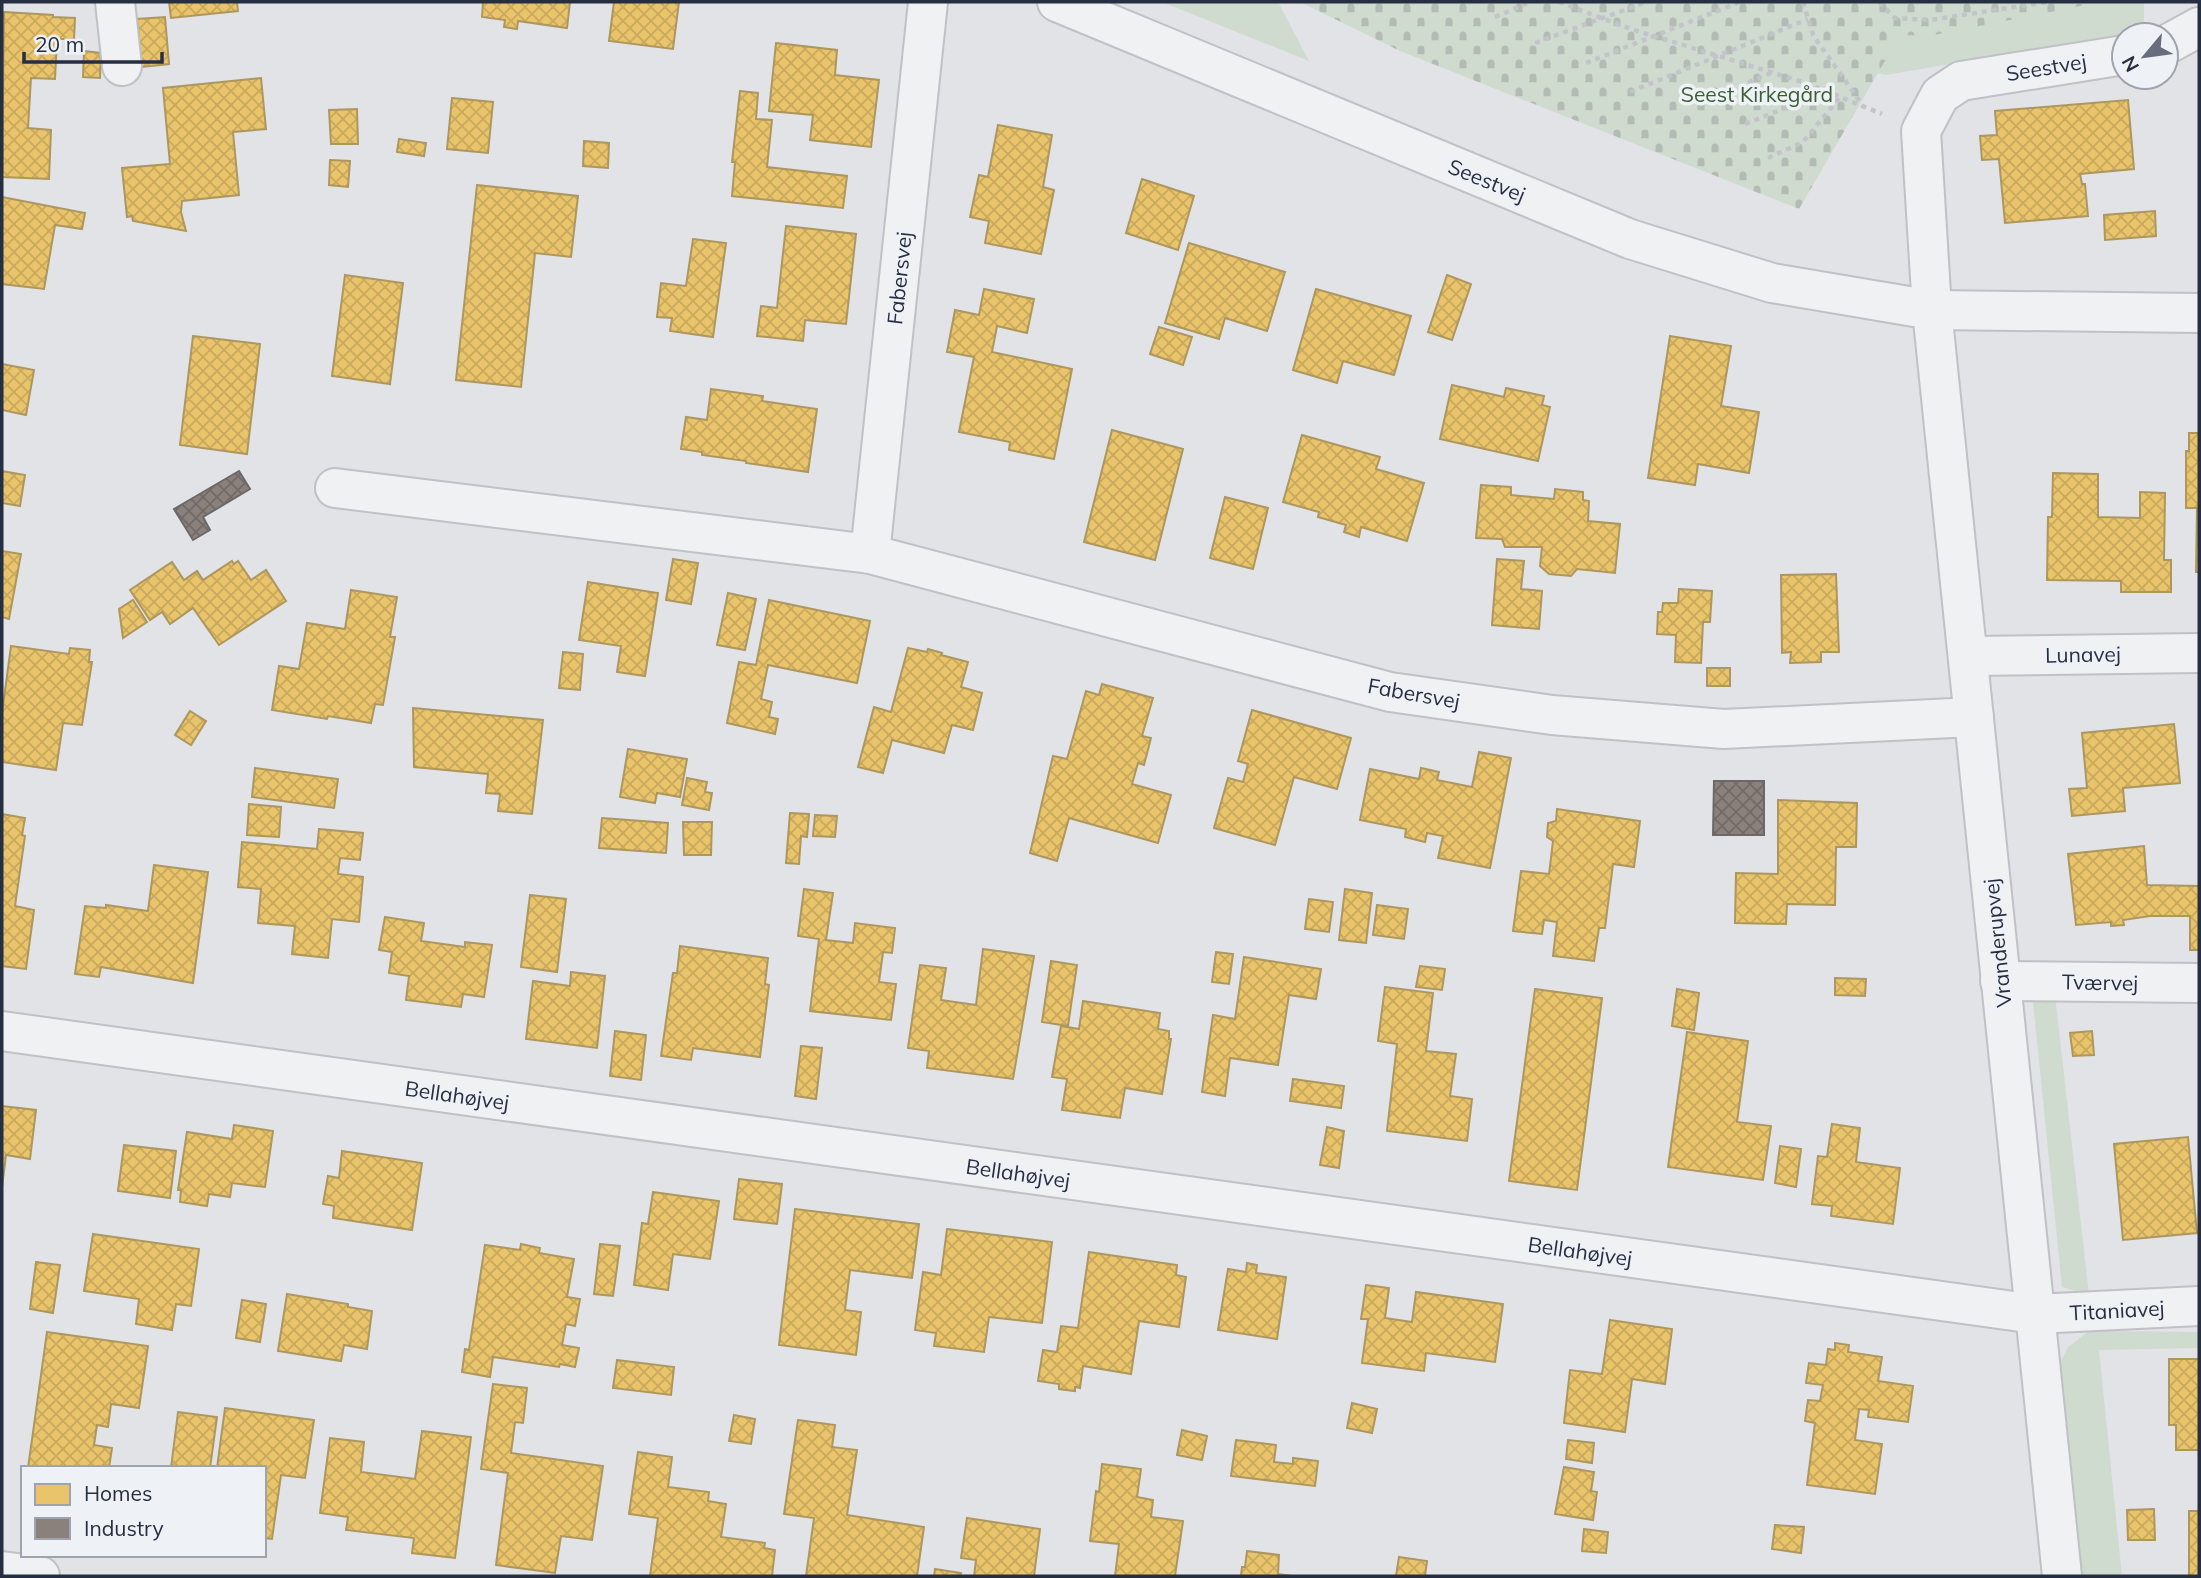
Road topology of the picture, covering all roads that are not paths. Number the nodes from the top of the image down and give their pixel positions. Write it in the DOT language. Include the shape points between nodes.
graph roads {
  1 [pos="115,2"];
  2 [pos="928,2"];
  3 [pos="1057,2"];
  4 [pos="2199,27"];
  5 [pos="2180,37"];
  6 [pos="2110,57"];
  7 [pos="122,66"];
  8 [pos="1932,310"];
  9 [pos="2199,313"];
  10 [pos="335,488"];
  11 [pos="870,554"];
  12 [pos="2199,653"];
  13 [pos="1968,656"];
  14 [pos="1974,717"];
  15 [pos="2000,981"];
  16 [pos="2199,983"];
  17 [pos="2,1031"];
  18 [pos="2199,1306"];
  19 [pos="2035,1314"];
  20 [pos="2,1571"];
  21 [pos="40,1576"];
  22 [pos="2062,1576"];
  1 -- 7 [label="street"];
  2 -- 11 [label="street, Fabersvej"];
  3 -- 8 [label="street, Seestvej" via="1630,239 1772,283"];
  4 -- 5 [label="street"];
  6 -- 8 [label="street, Seestvej" via="1961,81 1940,95 1921,131"];
  8 -- 9 [label="street, Seestvej"];
  8 -- 13 [label="street, Vranderupvej"];
  10 -- 11 [label="street, Fabersvej"];
  11 -- 14 [label="street, Fabersvej" via="1390,692 1552,715 1724,729"];
  12 -- 13 [label="street, Lunavej"];
  13 -- 14 [label="street, Vranderupvej"];
  14 -- 15 [label="street, Vranderupvej"];
  15 -- 16 [label="street, Tværvej"];
  15 -- 19 [label="street, Vranderupvej"];
  17 -- 19 [label="street, Bellahøjvej"];
  18 -- 19 [label="street, Titaniavej"];
  19 -- 22 [label="street, Vranderupvej"];
  20 -- 21 [label="street"];
}
